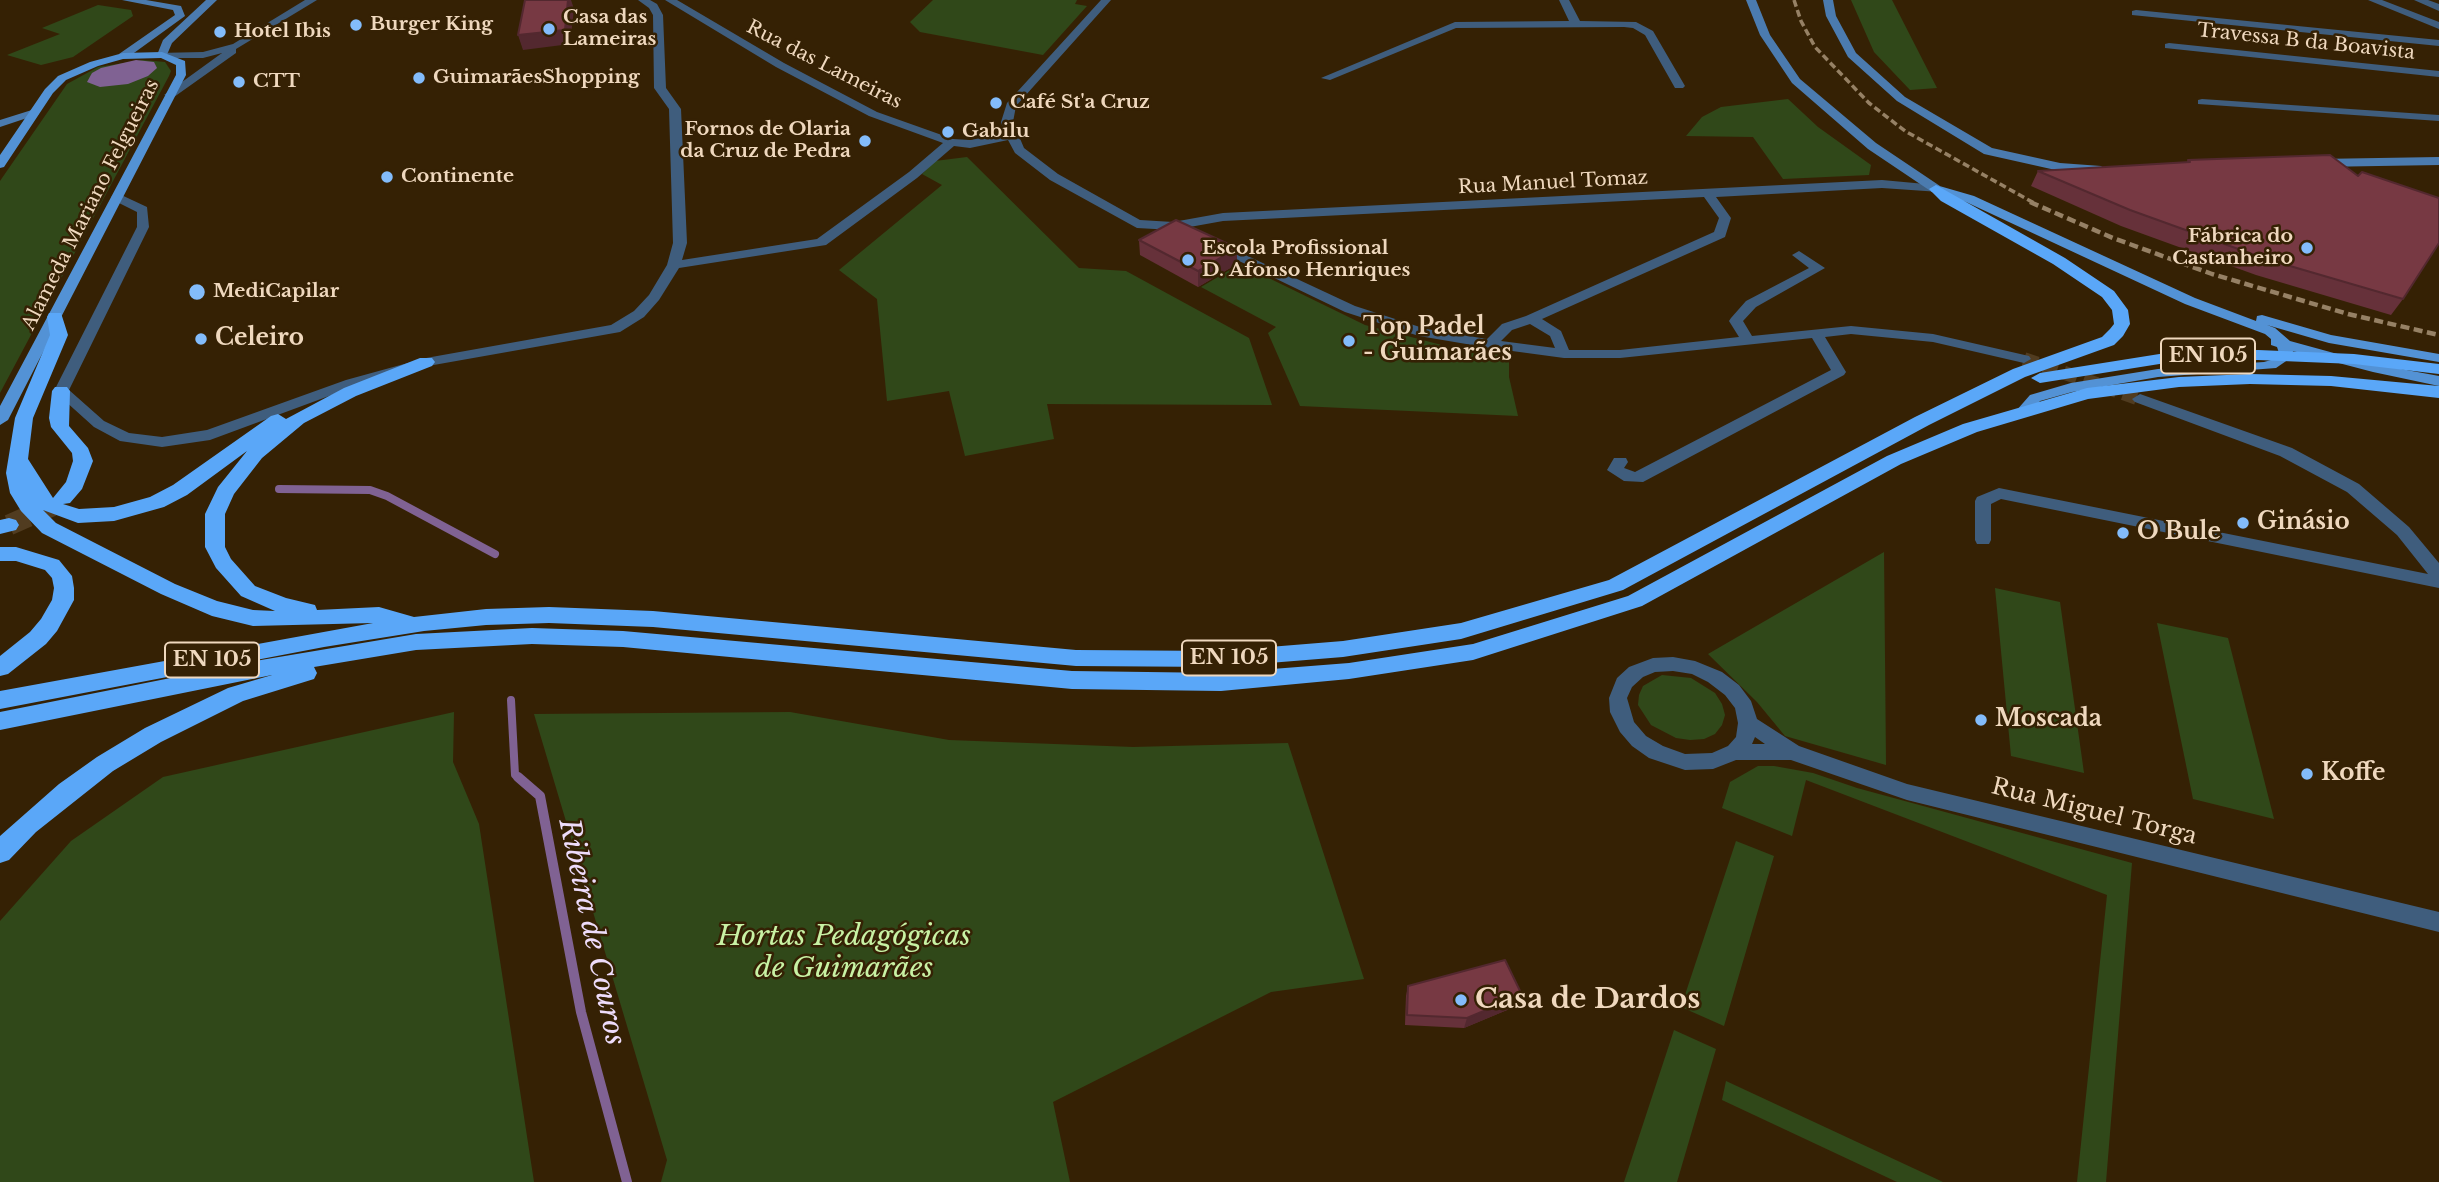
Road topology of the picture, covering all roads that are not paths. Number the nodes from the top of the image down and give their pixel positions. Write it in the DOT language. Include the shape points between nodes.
graph roads {
  1 [pos="127,0"];
  2 [pos="212,0"];
  3 [pos="312,0"];
  4 [pos="643,0"];
  5 [pos="670,0"];
  6 [pos="1106,0"];
  7 [pos="1564,0"];
  8 [pos="1751,0"];
  9 [pos="1828,0"];
  10 [pos="2373,0"];
  11 [pos="2420,0"];
  12 [pos="2439,8"];
  13 [pos="2136,13"];
  14 [pos="1576,24"];
  15 [pos="2439,26"];
  16 [pos="2439,43"];
  17 [pos="237,46"];
  18 [pos="2169,46"];
  19 [pos="162,55"];
  20 [pos="123,56"];
  21 [pos="2439,74"];
  22 [pos="1326,78"];
  23 [pos="1679,86"];
  24 [pos="170,95"];
  25 [pos="2202,102"];
  26 [pos="35,112"];
  27 [pos="2439,118"];
  28 [pos="0,124"];
  29 [pos="1010,136"];
  30 [pos="951,142"];
  31 [pos="2439,161"];
  32 [pos="2303,163"];
  33 [pos="0,164"];
  34 [pos="2111,171"];
  35 [pos="1936,189"];
  36 [pos="1708,194"];
  37 [pos="117,197"];
  38 [pos="1173,226"];
  39 [pos="1799,255"];
  40 [pos="674,265"];
  41 [pos="2153,284"];
  42 [pos="55,317"];
  43 [pos="1531,319"];
  44 [pos="1817,335"];
  45 [pos="1749,342"];
  46 [pos="1490,344"];
  47 [pos="1564,354"];
  48 [pos="2439,358"];
  49 [pos="2024,359"];
  50 [pos="426,362"];
  51 [pos="2439,369"];
  52 [pos="2439,381"];
  53 [pos="351,383"];
  54 [pos="61,391"];
  55 [pos="1980,392"];
  56 [pos="2439,392"];
  57 [pos="2140,399"];
  58 [pos="2024,411"];
  59 [pos="0,420"];
  60 [pos="17,458"];
  61 [pos="1620,462"];
  62 [pos="63,498"];
  63 [pos="1983,540"];
  64 [pos="0,554"];
  65 [pos="2439,575"];
  66 [pos="2439,582"];
  67 [pos="379,615"];
  68 [pos="420,632"];
  69 [pos="0,668"];
  70 [pos="0,700"];
  71 [pos="0,721"];
  72 [pos="1748,723"];
  73 [pos="1735,752"];
  74 [pos="1792,752"];
  75 [pos="0,852"];
  76 [pos="2439,922"];
  1 -- 20 [label="main road" via="177,8 180,16"];
  2 -- 19 [label="main road" via="167,42"];
  3 -- 17 [label="street"];
  4 -- 40 [label="street" via="658,15 660,88 676,109 680,243"];
  5 -- 30 [label="street, Rua das Lameiras" via="873,114"];
  6 -- 29 [label="street" via="1011,105"];
  7 -- 14 [label="street"];
  8 -- 35 [label="main road" via="1765,35 1796,80 1872,146"];
  9 -- 34 [label="main road" via="1831,16 1852,55 1901,99 1953,131 1988,151 2019,159"];
  10 -- 15 [label="street"];
  11 -- 12 [label="street"];
  13 -- 16 [label="street"];
  14 -- 22 [label="street" via="1447,26"];
  14 -- 23 [label="street" via="1624,23 1644,29"];
  17 -- 19 [label="street" via="203,55"];
  17 -- 24 [label="street"];
  18 -- 21 [label="street, Travessa B da Boavista"];
  19 -- 20 [label="main road, Alameda Mariano Felgueiras"];
  19 -- 24 [label="main road, Alameda Mariano Felgueiras" via="181,63 181,75"];
  20 -- 26 [label="main road, Alameda Mariano Felgueiras" via="62,78"];
  24 -- 37 [label="main road, Alameda Mariano Felgueiras"];
  25 -- 27 [label="street"];
  26 -- 28 [label="main road"];
  26 -- 33 [label="main road, Alameda Mariano Felgueiras"];
  29 -- 30 [label="street, Rua das Lameiras" via="970,144"];
  29 -- 38 [label="street" via="1054,177 1112,211 1137,224"];
  30 -- 40 [label="street" via="821,242"];
  31 -- 32 [label="main road"];
  35 -- 36 [label="street, Rua Manuel Tomaz" via="1882,184"];
  35 -- 41 [label="main road" via="1970,199"];
  35 -- 52 [label="main road" via="2125,283 2219,323 2305,351"];
  35 -- 55 [label="highway" via="2084,277 2108,294 2120,310 2122,324 2108,341"];
  36 -- 38 [label="street, Rua Manuel Tomaz" via="1223,217"];
  36 -- 43 [label="street" via="1726,218 1720,234"];
  37 -- 42 [label="main road, Alameda Mariano Felgueiras"];
  37 -- 54 [label="street" via="144,210 143,227"];
  38 -- 46 [label="street" via="1350,309 1424,333"];
  39 -- 45 [label="street" via="1818,268 1751,304 1736,321"];
  40 -- 50 [label="street" via="639,314 615,329"];
  41 -- 48 [label="main road" via="2329,339"];
  41 -- 58 [label="main road" via="2270,331 2283,342 2287,354 2276,364 2264,366 2120,378 2035,398"];
  42 -- 59 [label="main road, Alameda Mariano Felgueiras"];
  42 -- 60 [label="highway" via="59,335 24,418"];
  43 -- 46 [label="street" via="1507,327"];
  43 -- 47 [label="street" via="1556,334"];
  44 -- 45 [label="street"];
  44 -- 49 [label="street" via="1851,330 1933,338"];
  44 -- 61 [label="street" via="1839,372 1637,478 1615,470"];
  45 -- 47 [label="street" via="1620,354"];
  46 -- 47 [label="street"];
  50 -- 53 [label="street"];
  50 -- 67 [label="highway" via="350,392 298,419 240,472 215,514 215,547 222,563 248,591 302,609"];
  51 -- 55 [label="highway, EN 105" via="2340,358 2172,356"];
  53 -- 54 [label="street" via="222,431 162,442 113,433"];
  53 -- 60 [label="highway" via="282,418 180,490 135,510 95,516 66,514 47,503"];
  54 -- 62 [label="highway" via="60,427 83,461 75,484"];
  55 -- 68 [label="highway, EN 105" via="1616,585 1461,631 1356,647 1220,659 1076,658 589,616 486,617"];
  56 -- 58 [label="highway, EN 105" via="2331,381 2179,382 2087,394"];
  57 -- 65 [label="street" via="2286,452 2353,488 2403,531"];
  58 -- 68 [label="highway, EN 105" via="1895,460 1635,601 1473,652 1349,671 1221,681 1072,680 623,639"];
  60 -- 67 [label="highway" via="20,493 50,527 190,599 253,618"];
  63 -- 66 [label="street" via="1983,501 2000,493"];
  64 -- 69 [label="highway" via="52,565 62,576 64,588 63,600 49,625"];
  67 -- 68 [label="highway"];
  68 -- 70 [label="highway, EN 105"];
  68 -- 71 [label="highway, EN 105"];
  68 -- 75 [label="highway" via="236,694 192,714 105,764"];
  72 -- 73 [label="street" via="1745,739"];
  72 -- 73 [label="street" via="1744,706 1732,690 1695,667 1653,665 1624,683 1618,698 1620,712 1633,734 1656,752 1700,763"];
  72 -- 74 [label="street, Rua Miguel Torga"];
  73 -- 74 [label="street"];
  74 -- 76 [label="street, Rua Miguel Torga" via="1907,792"];
}
